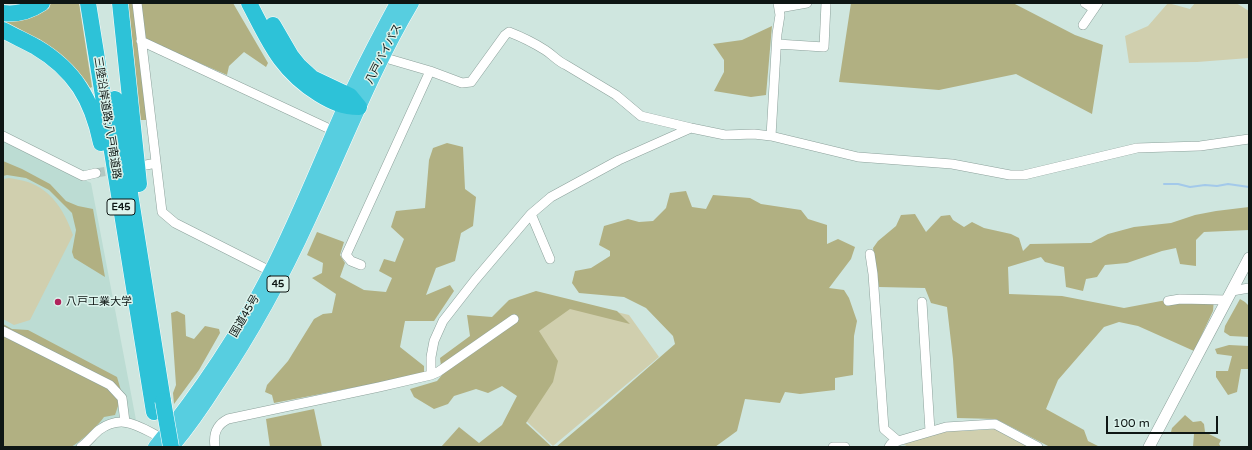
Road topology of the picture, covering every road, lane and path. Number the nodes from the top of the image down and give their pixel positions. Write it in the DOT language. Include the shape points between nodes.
graph roads {
  1 [pos="42,3"];
  2 [pos="88,3"];
  3 [pos="99,3"];
  4 [pos="120,3"];
  5 [pos="137,3"];
  6 [pos="249,3"];
  7 [pos="261,3"];
  8 [pos="397,3"];
  9 [pos="412,3"];
  10 [pos="807,3"];
  11 [pos="826,3"];
  12 [pos="1085,3"];
  13 [pos="779,5"];
  14 [pos="1096,6"];
  15 [pos="3,13"];
  16 [pos="1083,25"];
  17 [pos="3,30"];
  18 [pos="141,41"];
  19 [pos="777,44"];
  20 [pos="382,57"];
  21 [pos="430,71"];
  22 [pos="351,103"];
  23 [pos="691,128"];
  24 [pos="334,131"];
  25 [pos="3,136"];
  26 [pos="771,136"];
  27 [pos="1249,139"];
  28 [pos="156,163"];
  29 [pos="146,165"];
  30 [pos="96,173"];
  31 [pos="531,214"];
  32 [pos="870,254"];
  33 [pos="1249,258"];
  34 [pos="550,259"];
  35 [pos="361,265"];
  36 [pos="270,271"];
  37 [pos="133,285"];
  38 [pos="1249,288"];
  39 [pos="1230,295"];
  40 [pos="1168,301"];
  41 [pos="922,302"];
  42 [pos="514,319"];
  43 [pos="3,331"];
  44 [pos="157,358"];
  45 [pos="430,375"];
  46 [pos="159,406"];
  47 [pos="125,422"];
  48 [pos="930,431"];
  49 [pos="898,441"];
  50 [pos="167,445"];
  51 [pos="81,447"];
  52 [pos="215,447"];
  53 [pos="833,447"];
  54 [pos="844,447"];
  55 [pos="889,447"];
  56 [pos="1038,447"];
  57 [pos="1149,447"];
  1 -- 15 [label="highway" via="23,13"];
  2 -- 37 [label="highway, 三陸沿岸道路;八戸南道路 / E45"];
  3 -- 44 [label="highway, 三陸沿岸道路;八戸南道路 / E45"];
  4 -- 44 [label="highway"];
  5 -- 18 [label="street"];
  6 -- 22 [label="highway" via="275,52 299,81 322,96"];
  7 -- 22 [label="highway" via="298,66"];
  8 -- 22 [label="highway, 八戸バイパス / 45" via="370,53"];
  9 -- 20 [label="highway, 八戸バイパス / 45"];
  10 -- 13 [label="street"];
  11 -- 19 [label="street" via="824,47"];
  12 -- 14 [label="street"];
  13 -- 19 [label="street"];
  14 -- 16 [label="street"];
  17 -- 37 [label="highway" via="36,47 62,66 76,81 90,104 98,128"];
  18 -- 24 [label="street"];
  18 -- 28 [label="street"];
  19 -- 26 [label="street"];
  20 -- 21 [label="street"];
  20 -- 22 [label="highway, 八戸バイパス / 45"];
  21 -- 23 [label="street" via="462,83 471,82 504,34 509,32 547,51 558,62 616,95 641,116"];
  21 -- 35 [label="street" via="346,255 351,261"];
  22 -- 24 [label="highway, 国道45号 / 45"];
  22 -- 50 [label="highway, 国道45号 / 45" via="306,226 260,317 208,398"];
  23 -- 26 [label="street" via="725,135"];
  23 -- 31 [label="street" via="619,160 551,197"];
  24 -- 36 [label="highway, 国道45号 / 45"];
  25 -- 30 [label="street" via="83,176"];
  26 -- 27 [label="street" via="858,157 952,164 1010,175 1024,175 1137,148 1200,146"];
  28 -- 29 [label="street"];
  28 -- 36 [label="street" via="162,212 175,223"];
  31 -- 34 [label="street"];
  31 -- 45 [label="street" via="443,321 434,341"];
  32 -- 49 [label="street" via="884,429"];
  33 -- 39 [label="street"];
  36 -- 50 [label="highway, 国道45号 / 45" via="237,331"];
  37 -- 46 [label="highway, 三陸沿岸道路;八戸南道路 / E45"];
  38 -- 39 [label="street"];
  39 -- 40 [label="street"];
  39 -- 57 [label="street"];
  41 -- 48 [label="street"];
  42 -- 45 [label="street"];
  43 -- 47 [label="street" via="110,385 122,398"];
  44 -- 46 [label="highway, 三陸沿岸道路;八戸南道路 / E45"];
  45 -- 52 [label="street" via="228,419 217,427 214,435"];
  46 -- 50 [label="highway, 三陸沿岸道路;八戸南道路 / E45, bridge"];
  47 -- 50 [label="street"];
  47 -- 51 [label="street" via="112,423"];
  48 -- 49 [label="street"];
  48 -- 56 [label="street" via="946,427 996,424"];
  49 -- 55 [label="street"];
  53 -- 54 [label="street"];
}
